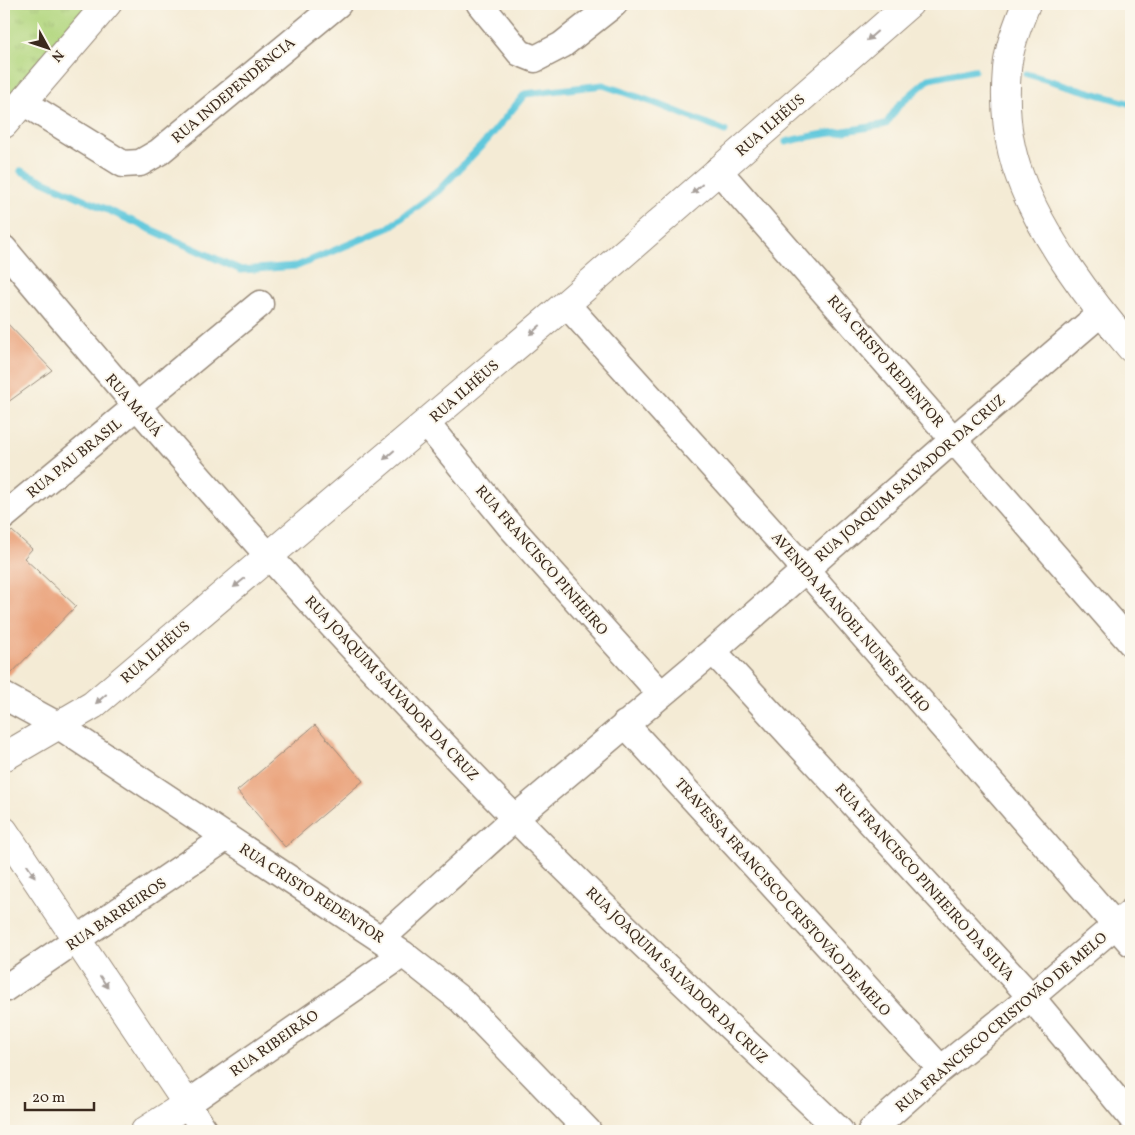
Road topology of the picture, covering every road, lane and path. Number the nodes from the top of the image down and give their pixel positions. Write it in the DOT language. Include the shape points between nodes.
graph roads {
  1 [pos="107,4"];
  2 [pos="338,4"];
  3 [pos="480,4"];
  4 [pos="614,4"];
  5 [pos="909,4"];
  6 [pos="1026,4"];
  7 [pos="22,102"];
  8 [pos="4,124"];
  9 [pos="718,170"];
  10 [pos="4,250"];
  11 [pos="260,304"];
  12 [pos="566,304"];
  13 [pos="1101,313"];
  14 [pos="1131,348"];
  15 [pos="136,408"];
  16 [pos="426,423"];
  17 [pos="954,439"];
  18 [pos="4,516"];
  19 [pos="269,558"];
  20 [pos="806,570"];
  21 [pos="1131,643"];
  22 [pos="713,651"];
  23 [pos="661,694"];
  24 [pos="4,696"];
  25 [pos="625,724"];
  26 [pos="59,726"];
  27 [pos="4,757"];
  28 [pos="514,818"];
  29 [pos="4,831"];
  30 [pos="227,837"];
  31 [pos="1126,927"];
  32 [pos="381,939"];
  33 [pos="77,941"];
  34 [pos="403,954"];
  35 [pos="4,989"];
  36 [pos="1031,997"];
  37 [pos="941,1069"];
  38 [pos="187,1104"];
  39 [pos="1131,1117"];
  40 [pos="145,1131"];
  41 [pos="204,1131"];
  42 [pos="588,1131"];
  43 [pos="840,1131"];
  44 [pos="871,1131"];
  1 -- 7 [label="main road"];
  2 -- 7 [label="street, RUA INDEPENDÊNCIA" via="159,152 140,163 123,164"];
  3 -- 4 [label="street" via="520,53 535,59 562,45"];
  5 -- 9 [label="main road, RUA ILHÉUS, one-way"];
  6 -- 13 [label="main road" via="1011,44 1006,90 1007,124 1019,177 1040,219"];
  7 -- 8 [label="main road"];
  9 -- 12 [label="main road, RUA ILHÉUS, one-way"];
  9 -- 17 [label="street, RUA CRISTO REDENTOR"];
  10 -- 15 [label="street, RUA MAUÁ"];
  11 -- 15 [label="street, RUA PAU BRASIL"];
  12 -- 16 [label="main road, RUA ILHÉUS, one-way"];
  12 -- 20 [label="street, AVENIDA MANOEL NUNES FILHO"];
  13 -- 14 [label="main road"];
  13 -- 17 [label="street, RUA JOAQUIM SALVADOR DA CRUZ"];
  15 -- 18 [label="street, RUA PAU BRASIL"];
  15 -- 19 [label="street, RUA MAUÁ"];
  16 -- 19 [label="main road, RUA ILHÉUS, one-way"];
  16 -- 23 [label="street, RUA FRANCISCO PINHEIRO" via="510,526"];
  17 -- 20 [label="street, RUA JOAQUIM SALVADOR DA CRUZ"];
  17 -- 21 [label="street, RUA CRISTO REDENTOR"];
  19 -- 26 [label="main road, RUA ILHÉUS, one-way" via="93,705"];
  19 -- 28 [label="street, RUA JOAQUIM SALVADOR DA CRUZ"];
  20 -- 22 [label="street, RUA JOAQUIM SALVADOR DA CRUZ"];
  20 -- 31 [label="street, AVENIDA MANOEL NUNES FILHO"];
  22 -- 23 [label="street, RUA JOAQUIM SALVADOR DA CRUZ"];
  22 -- 36 [label="street, RUA FRANCISCO PINHEIRO DA SILVA"];
  23 -- 25 [label="street, RUA JOAQUIM SALVADOR DA CRUZ"];
  24 -- 26 [label="street, RUA CRISTO REDENTOR"];
  25 -- 28 [label="street, RUA JOAQUIM SALVADOR DA CRUZ"];
  25 -- 37 [label="street, TRAVESSA FRANCISCO CRISTOVÃO DE MELO"];
  26 -- 27 [label="main road, RUA ILHÉUS"];
  26 -- 30 [label="street, RUA CRISTO REDENTOR"];
  28 -- 32 [label="street, RUA JOAQUIM SALVADOR DA CRUZ"];
  28 -- 43 [label="street, RUA JOAQUIM SALVADOR DA CRUZ"];
  29 -- 33 [label="main road, one-way"];
  30 -- 32 [label="street, RUA CRISTO REDENTOR"];
  30 -- 33 [label="street, RUA BARREIROS"];
  31 -- 36 [label="street, RUA FRANCISCO CRISTOVÃO DE MELO"];
  32 -- 34 [label="street, RUA CRISTO REDENTOR"];
  33 -- 35 [label="street, RUA BARREIROS"];
  33 -- 38 [label="main road, one-way"];
  34 -- 38 [label="street, RUA RIBEIRÃO"];
  34 -- 42 [label="street, RUA CRISTO REDENTOR" via="460,1000"];
  36 -- 37 [label="street, RUA FRANCISCO CRISTOVÃO DE MELO"];
  36 -- 39 [label="street, RUA FRANCISCO PINHEIRO DA SILVA"];
  37 -- 44 [label="street, RUA FRANCISCO CRISTOVÃO DE MELO"];
  38 -- 40 [label="main road, RUA RIBEIRÃO"];
  38 -- 41 [label="street"];
}
